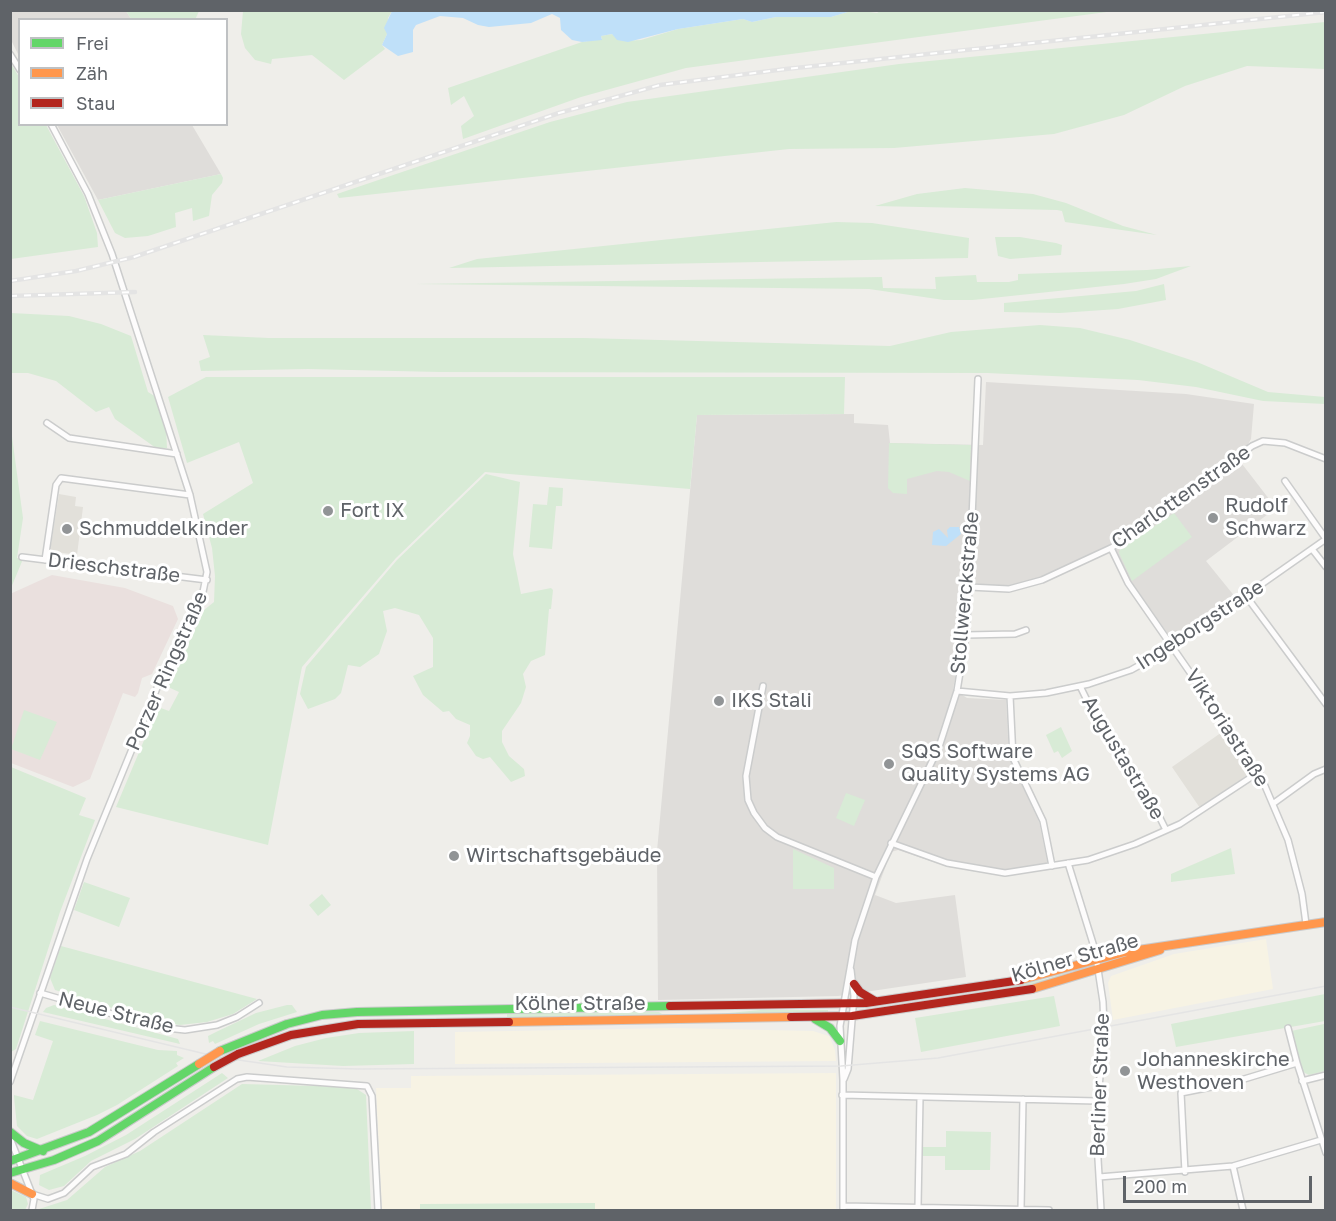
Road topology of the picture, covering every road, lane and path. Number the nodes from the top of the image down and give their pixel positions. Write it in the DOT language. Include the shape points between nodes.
graph roads {
  1 [pos="10,54"];
  2 [pos="18,67"];
  3 [pos="52,126"];
  4 [pos="978,379"];
  5 [pos="47,423"];
  6 [pos="177,454"];
  7 [pos="1326,459"];
  8 [pos="1285,481"];
  9 [pos="190,495"];
  10 [pos="1326,539"];
  11 [pos="1111,548"];
  12 [pos="1312,549"];
  13 [pos="22,557"];
  14 [pos="45,560"];
  15 [pos="1326,567"];
  16 [pos="207,580"];
  17 [pos="969,587"];
  18 [pos="1246,596"];
  19 [pos="1026,630"];
  20 [pos="966,635"];
  21 [pos="1172,647"];
  22 [pos="762,686"];
  23 [pos="1080,686"];
  24 [pos="1326,687"];
  25 [pos="1316,690"];
  26 [pos="957,692"];
  27 [pos="1010,696"];
  28 [pos="1326,704"];
  29 [pos="1326,769"];
  30 [pos="1258,772"];
  31 [pos="1274,803"];
  32 [pos="1166,830"];
  33 [pos="891,843"];
  34 [pos="1068,863"];
  35 [pos="1052,866"];
  36 [pos="876,877"];
  37 [pos="1326,922"];
  38 [pos="1306,924"];
  39 [pos="1176,944"];
  40 [pos="1097,960"];
  41 [pos="851,966"];
  42 [pos="1099,971"];
  43 [pos="854,984"];
  44 [pos="39,993"];
  45 [pos="877,1002"];
  46 [pos="259,1003"];
  47 [pos="844,1005"];
  48 [pos="853,1005"];
  49 [pos="676,1008"];
  50 [pos="852,1016"];
  51 [pos="814,1018"];
  52 [pos="842,1018"];
  53 [pos="676,1020"];
  54 [pos="1288,1029"];
  55 [pos="840,1041"];
  56 [pos="1297,1063"];
  57 [pos="1326,1075"];
  58 [pos="843,1080"];
  59 [pos="1302,1081"];
  60 [pos="10,1082"];
  61 [pos="842,1095"];
  62 [pos="920,1097"];
  63 [pos="1023,1099"];
  64 [pos="1097,1101"];
  65 [pos="10,1132"];
  66 [pos="10,1138"];
  67 [pos="1321,1140"];
  68 [pos="43,1150"];
  69 [pos="1326,1154"];
  70 [pos="14,1160"];
  71 [pos="1233,1166"];
  72 [pos="21,1170"];
  73 [pos="1185,1172"];
  74 [pos="10,1173"];
  75 [pos="1099,1177"];
  76 [pos="10,1182"];
  77 [pos="32,1194"];
  78 [pos="843,1208"];
  79 [pos="918,1208"];
  80 [pos="1021,1209"];
  81 [pos="32,1210"];
  82 [pos="378,1210"];
  83 [pos="1049,1210"];
  84 [pos="1101,1210"];
  85 [pos="1243,1210"];
  1 -- 2 [label="street"];
  3 -- 6 [label="street, Porzer Ringstraße" via="88,194 110,248"];
  4 -- 17 [label="street, Stollwerckstraße"];
  5 -- 6 [label="street" via="69,438"];
  6 -- 9 [label="street, Porzer Ringstraße"];
  7 -- 11 [label="street, Charlottenstraße" via="1285,443 1263,441"];
  8 -- 10 [label="street"];
  9 -- 14 [label="street" via="61,478 56,485"];
  9 -- 16 [label="street, Porzer Ringstraße"];
  10 -- 12 [label="street, Ingeborgstraße"];
  11 -- 17 [label="street, Charlottenstraße" via="1067,570 1009,590"];
  11 -- 21 [label="street, Viktoriastraße" via="1128,584"];
  12 -- 15 [label="street"];
  12 -- 18 [label="street, Ingeborgstraße"];
  13 -- 14 [label="street, Drieschstraße"];
  14 -- 16 [label="street, Drieschstraße"];
  16 -- 44 [label="street, Porzer Ringstraße" via="157,688 87,859"];
  17 -- 20 [label="street, Stollwerckstraße"];
  18 -- 21 [label="street, Ingeborgstraße"];
  18 -- 25 [label="street"];
  19 -- 20 [label="street" via="1015,634"];
  20 -- 26 [label="street, Stollwerckstraße"];
  21 -- 23 [label="street, Ingeborgstraße" via="1131,670"];
  21 -- 30 [label="street, Viktoriastraße"];
  22 -- 36 [label="street" via="746,776 748,800 754,813 777,837"];
  23 -- 27 [label="street, Ingeborgstraße"];
  23 -- 32 [label="street, Augustastraße" via="1100,727 1147,792"];
  24 -- 25 [label="street"];
  25 -- 28 [label="street"];
  26 -- 27 [label="street, Ingeborgstraße"];
  26 -- 33 [label="street, Stollwerckstraße" via="939,747"];
  27 -- 35 [label="street" via="1013,758 1043,821"];
  29 -- 31 [label="street"];
  30 -- 31 [label="street, Viktoriastraße"];
  30 -- 32 [label="street" via="1202,811"];
  31 -- 38 [label="street, Viktoriastraße" via="1295,863"];
  32 -- 34 [label="street" via="1113,852"];
  33 -- 35 [label="street" via="947,863 1005,873"];
  33 -- 36 [label="street, Stollwerckstraße"];
  34 -- 35 [label="street"];
  34 -- 40 [label="street, Berliner Straße"];
  36 -- 41 [label="street, Stollwerckstraße" via="855,940"];
  37 -- 38 [label="main road, Kölner Straße"];
  38 -- 39 [label="main road, Kölner Straße"];
  39 -- 40 [label="main road, Kölner Straße"];
  39 -- 42 [label="main road, Kölner Straße"];
  40 -- 42 [label="street, Berliner Straße"];
  40 -- 45 [label="main road, Kölner Straße" via="1040,976"];
  41 -- 43 [label="street, Stollwerckstraße"];
  41 -- 47 [label="street, Stollwerckstraße"];
  42 -- 50 [label="main road, Kölner Straße" via="1013,994"];
  42 -- 64 [label="street, Berliner Straße" via="1104,1028"];
  43 -- 45 [label="main road"];
  43 -- 48 [label="street, Stollwerckstraße"];
  44 -- 46 [label="street, Neue Straße" via="171,1029 196,1030 217,1025"];
  44 -- 60 [label="street, Porzer Ringstraße"];
  45 -- 48 [label="main road, Kölner Straße"];
  47 -- 48 [label="main road, Kölner Straße"];
  47 -- 49 [label="main road, Kölner Straße"];
  47 -- 52 [label="street, Stollwerckstraße"];
  48 -- 50 [label="street, Stollwerckstraße"];
  49 -- 53 [label="main road"];
  49 -- 68 [label="main road, Kölner Straße, bridge" via="509,1008 322,1015 287,1024 220,1051 103,1124"];
  50 -- 52 [label="main road, Kölner Straße"];
  50 -- 58 [label="street, Stollwerckstraße" via="848,1069"];
  51 -- 52 [label="main road, Kölner Straße"];
  51 -- 53 [label="main road, Kölner Straße"];
  51 -- 55 [label="main road" via="830,1028"];
  52 -- 55 [label="street, Stollwerckstraße"];
  53 -- 72 [label="main road, Kölner Straße, bridge" via="358,1024 291,1035 214,1067 98,1141"];
  54 -- 56 [label="street"];
  55 -- 58 [label="street, Stollwerckstraße"];
  56 -- 59 [label="street"];
  56 -- 73 [label="street" via="1181,1093"];
  57 -- 59 [label="street"];
  58 -- 61 [label="street"];
  59 -- 67 [label="street"];
  61 -- 62 [label="street"];
  61 -- 78 [label="street"];
  62 -- 63 [label="street"];
  62 -- 79 [label="street"];
  63 -- 64 [label="street"];
  63 -- 80 [label="street"];
  64 -- 75 [label="street, Berliner Straße"];
  65 -- 68 [label="main road"];
  66 -- 70 [label="street"];
  67 -- 69 [label="street"];
  67 -- 71 [label="street"];
  68 -- 70 [label="main road, Kölner Straße"];
  70 -- 72 [label="street"];
  71 -- 73 [label="street"];
  71 -- 85 [label="street"];
  72 -- 74 [label="main road, Kölner Straße"];
  72 -- 77 [label="street"];
  73 -- 75 [label="street"];
  75 -- 84 [label="street, Berliner Straße"];
  76 -- 77 [label="main road"];
  77 -- 81 [label="street"];
  77 -- 82 [label="street" via="48,1199 64,1193 92,1167 126,1154 237,1079 247,1077 367,1086 372,1096"];
  78 -- 79 [label="street"];
  79 -- 80 [label="street"];
  80 -- 83 [label="street"];
}
